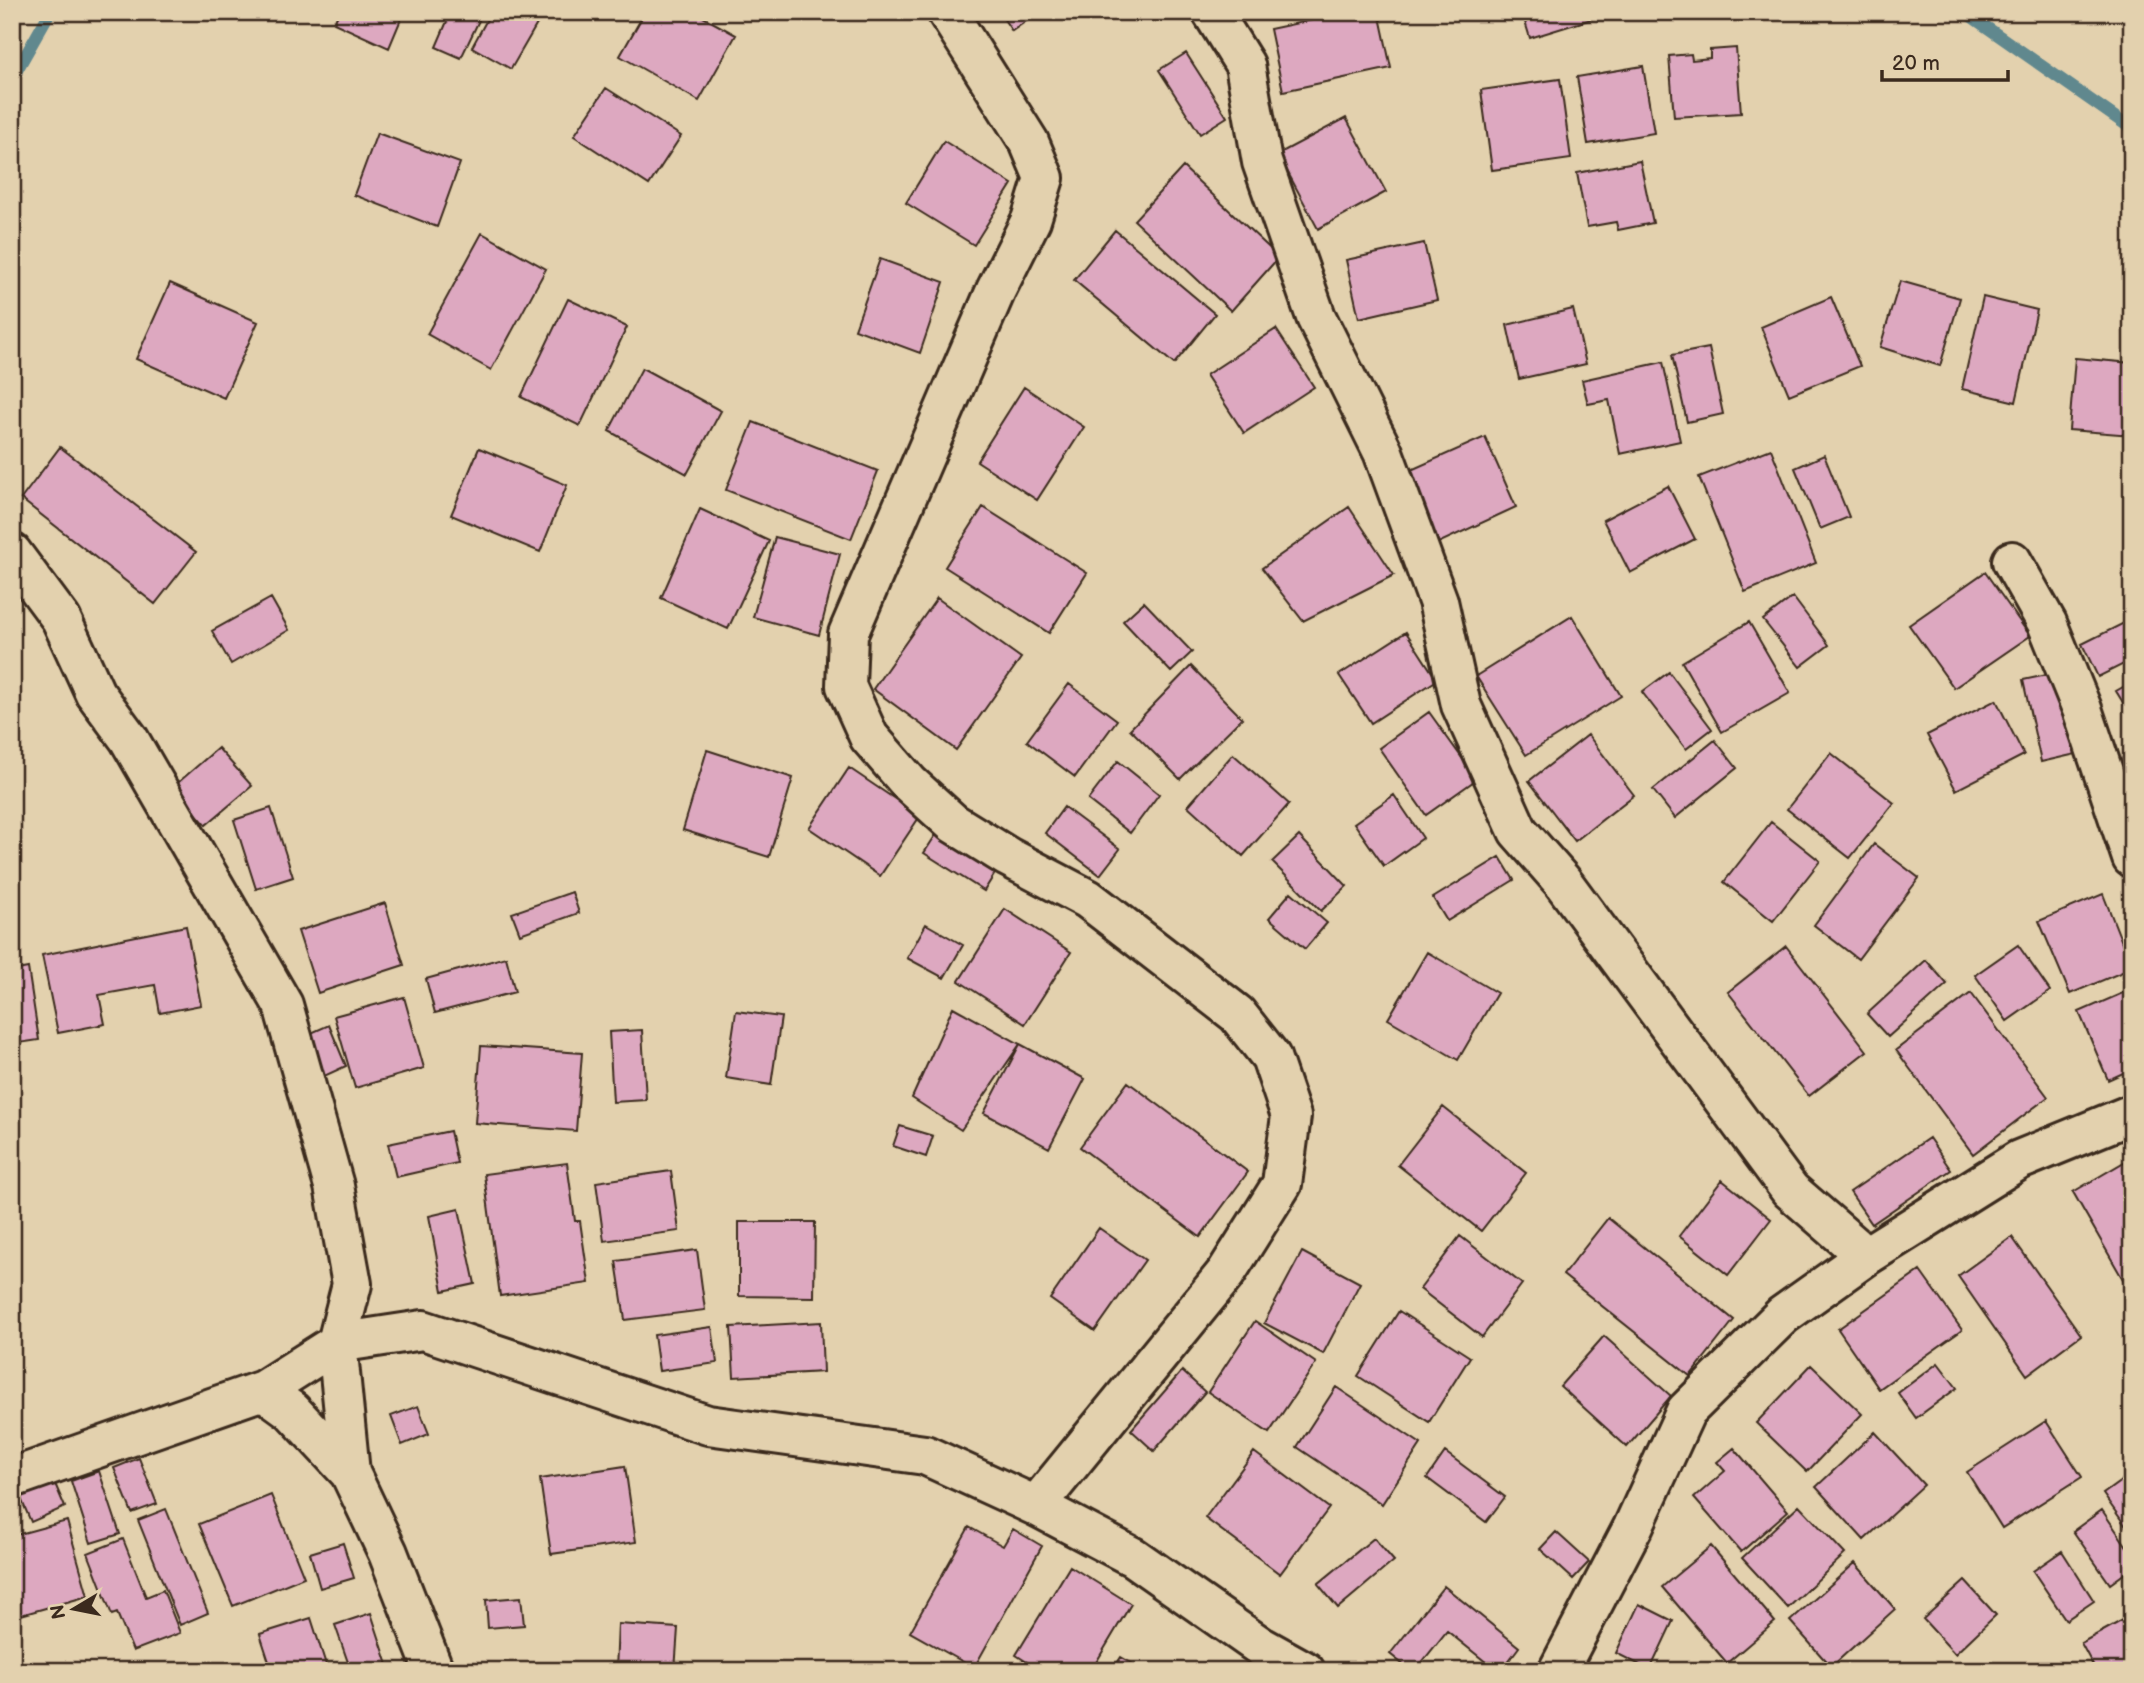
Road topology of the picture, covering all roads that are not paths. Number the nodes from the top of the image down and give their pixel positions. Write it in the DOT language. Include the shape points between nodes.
graph roads {
  1 [pos="947,12"];
  2 [pos="1212,12"];
  3 [pos="12,553"];
  4 [pos="2012,561"];
  5 [pos="2132,858"];
  6 [pos="2132,1114"];
  7 [pos="1866,1256"];
  8 [pos="337,1343"];
  9 [pos="263,1390"];
  10 [pos="350,1473"];
  11 [pos="12,1478"];
  12 [pos="1036,1506"];
  13 [pos="434,1671"];
  14 [pos="1305,1671"];
  15 [pos="1558,1671"];
  1 -- 12 [label="street" via="1029,142 1044,178 1031,220 996,290 848,634 846,686 869,737 909,783 953,823 1088,900 1237,1014 1271,1057 1291,1116 1282,1184 1226,1273"];
  2 -- 7 [label="street" via="1245,65 1262,162 1316,317 1383,452 1437,601 1461,705 1518,831 1562,881 1790,1190"];
  3 -- 8 [label="street" via="61,618 95,693 129,739 283,1005 334,1186 352,1284"];
  4 -- 5 [label="street" via="2047,623 2082,709"];
  6 -- 7 [label="street" via="2019,1160"];
  7 -- 15 [label="street" via="1783,1315 1686,1411 1633,1527"];
  8 -- 9 [label="street"];
  8 -- 10 [label="street"];
  8 -- 12 [label="street" via="423,1330 708,1425 925,1455"];
  9 -- 10 [label="street" via="292,1411"];
  9 -- 11 [label="street"];
  10 -- 13 [label="street" via="388,1553"];
  12 -- 14 [label="street" via="1133,1557 1260,1646"];
}
